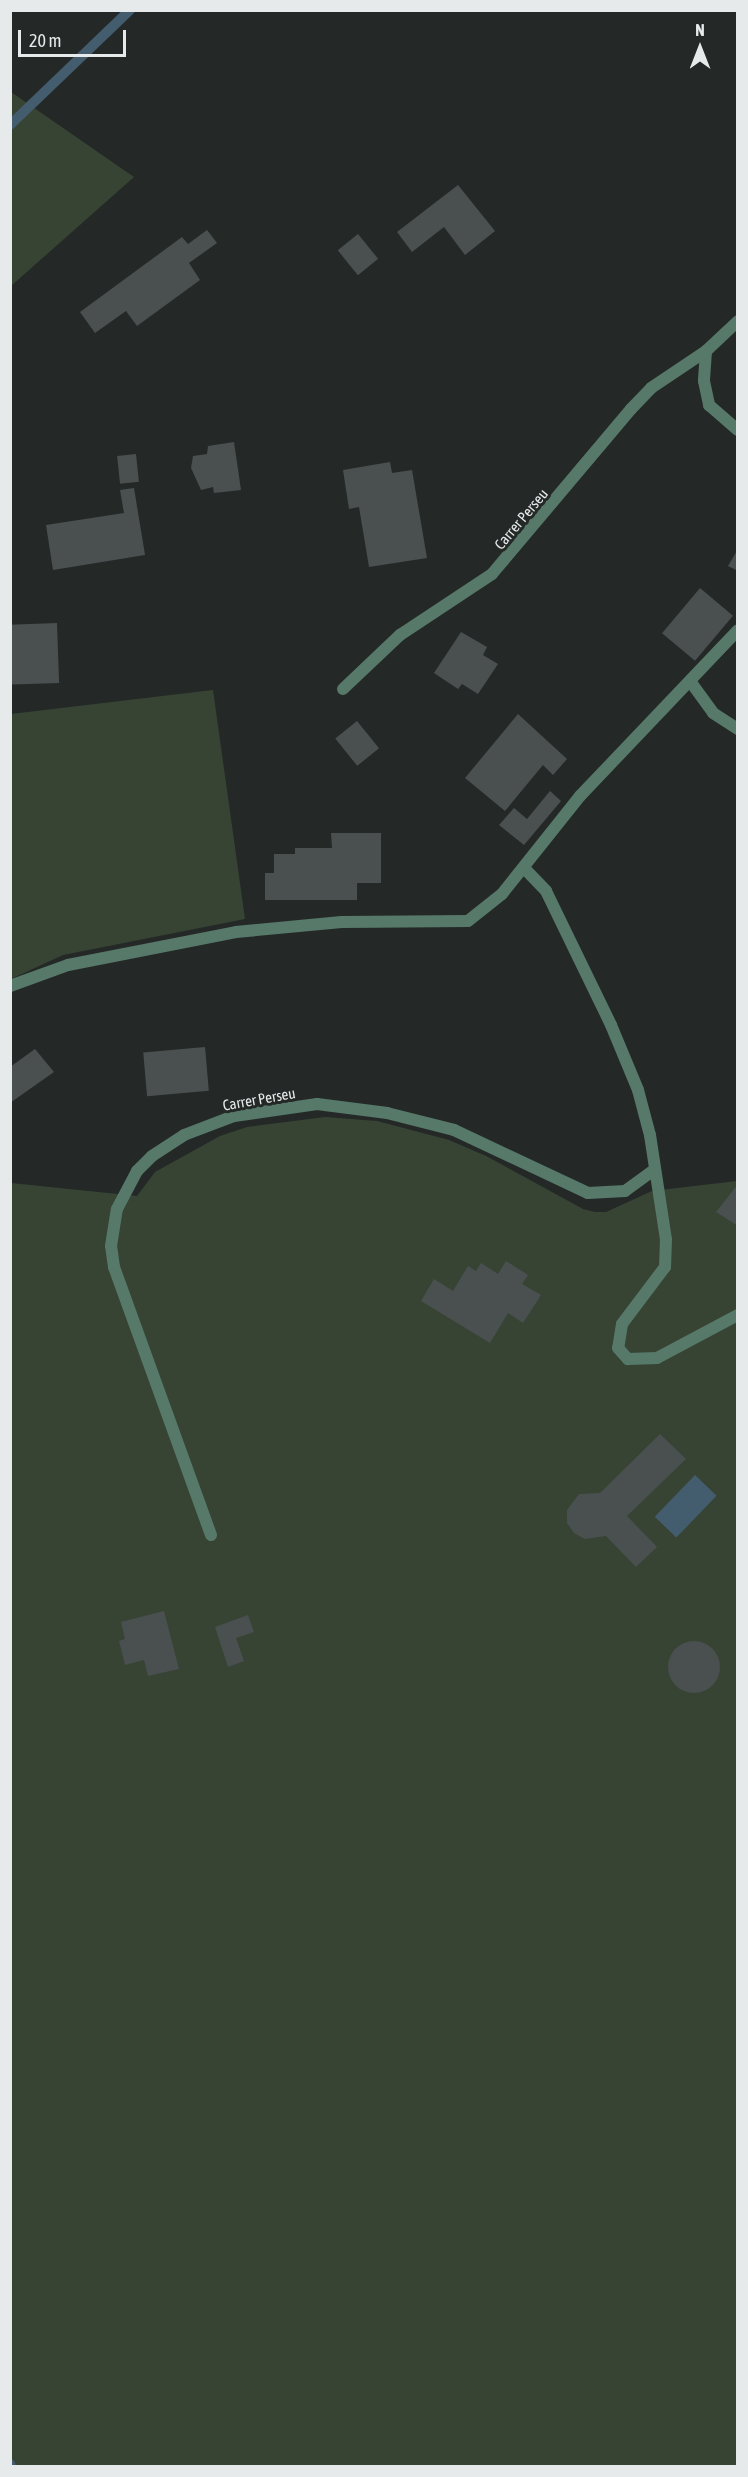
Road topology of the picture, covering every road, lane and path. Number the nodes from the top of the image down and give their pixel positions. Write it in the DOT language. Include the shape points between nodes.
graph roads {
  1 [pos="738,321"];
  2 [pos="706,351"];
  3 [pos="738,430"];
  4 [pos="738,630"];
  5 [pos="690,681"];
  6 [pos="343,689"];
  7 [pos="738,729"];
  8 [pos="524,868"];
  9 [pos="10,986"];
  10 [pos="655,1169"];
  11 [pos="738,1315"];
  12 [pos="212,1535"];
  1 -- 2 [label="street, Carrer Perseu"];
  2 -- 3 [label="street" via="704,395 718,416"];
  2 -- 6 [label="street, Carrer Perseu" via="644,395 492,574 400,635"];
  4 -- 5 [label="street"];
  5 -- 7 [label="street" via="713,712"];
  5 -- 8 [label="street" via="580,796"];
  8 -- 9 [label="street" via="490,906 468,921 342,922 236,932 68,965"];
  8 -- 10 [label="street" via="546,891 627,1059 644,1110"];
  10 -- 11 [label="street" via="666,1239 665,1267 617,1333 621,1353 628,1359 657,1358"];
  10 -- 12 [label="street, Carrer Perseu" via="625,1191 588,1193 454,1130 387,1113 317,1104 234,1116 184,1135 152,1156 137,1171 117,1209 111,1246 114,1267"];
}
